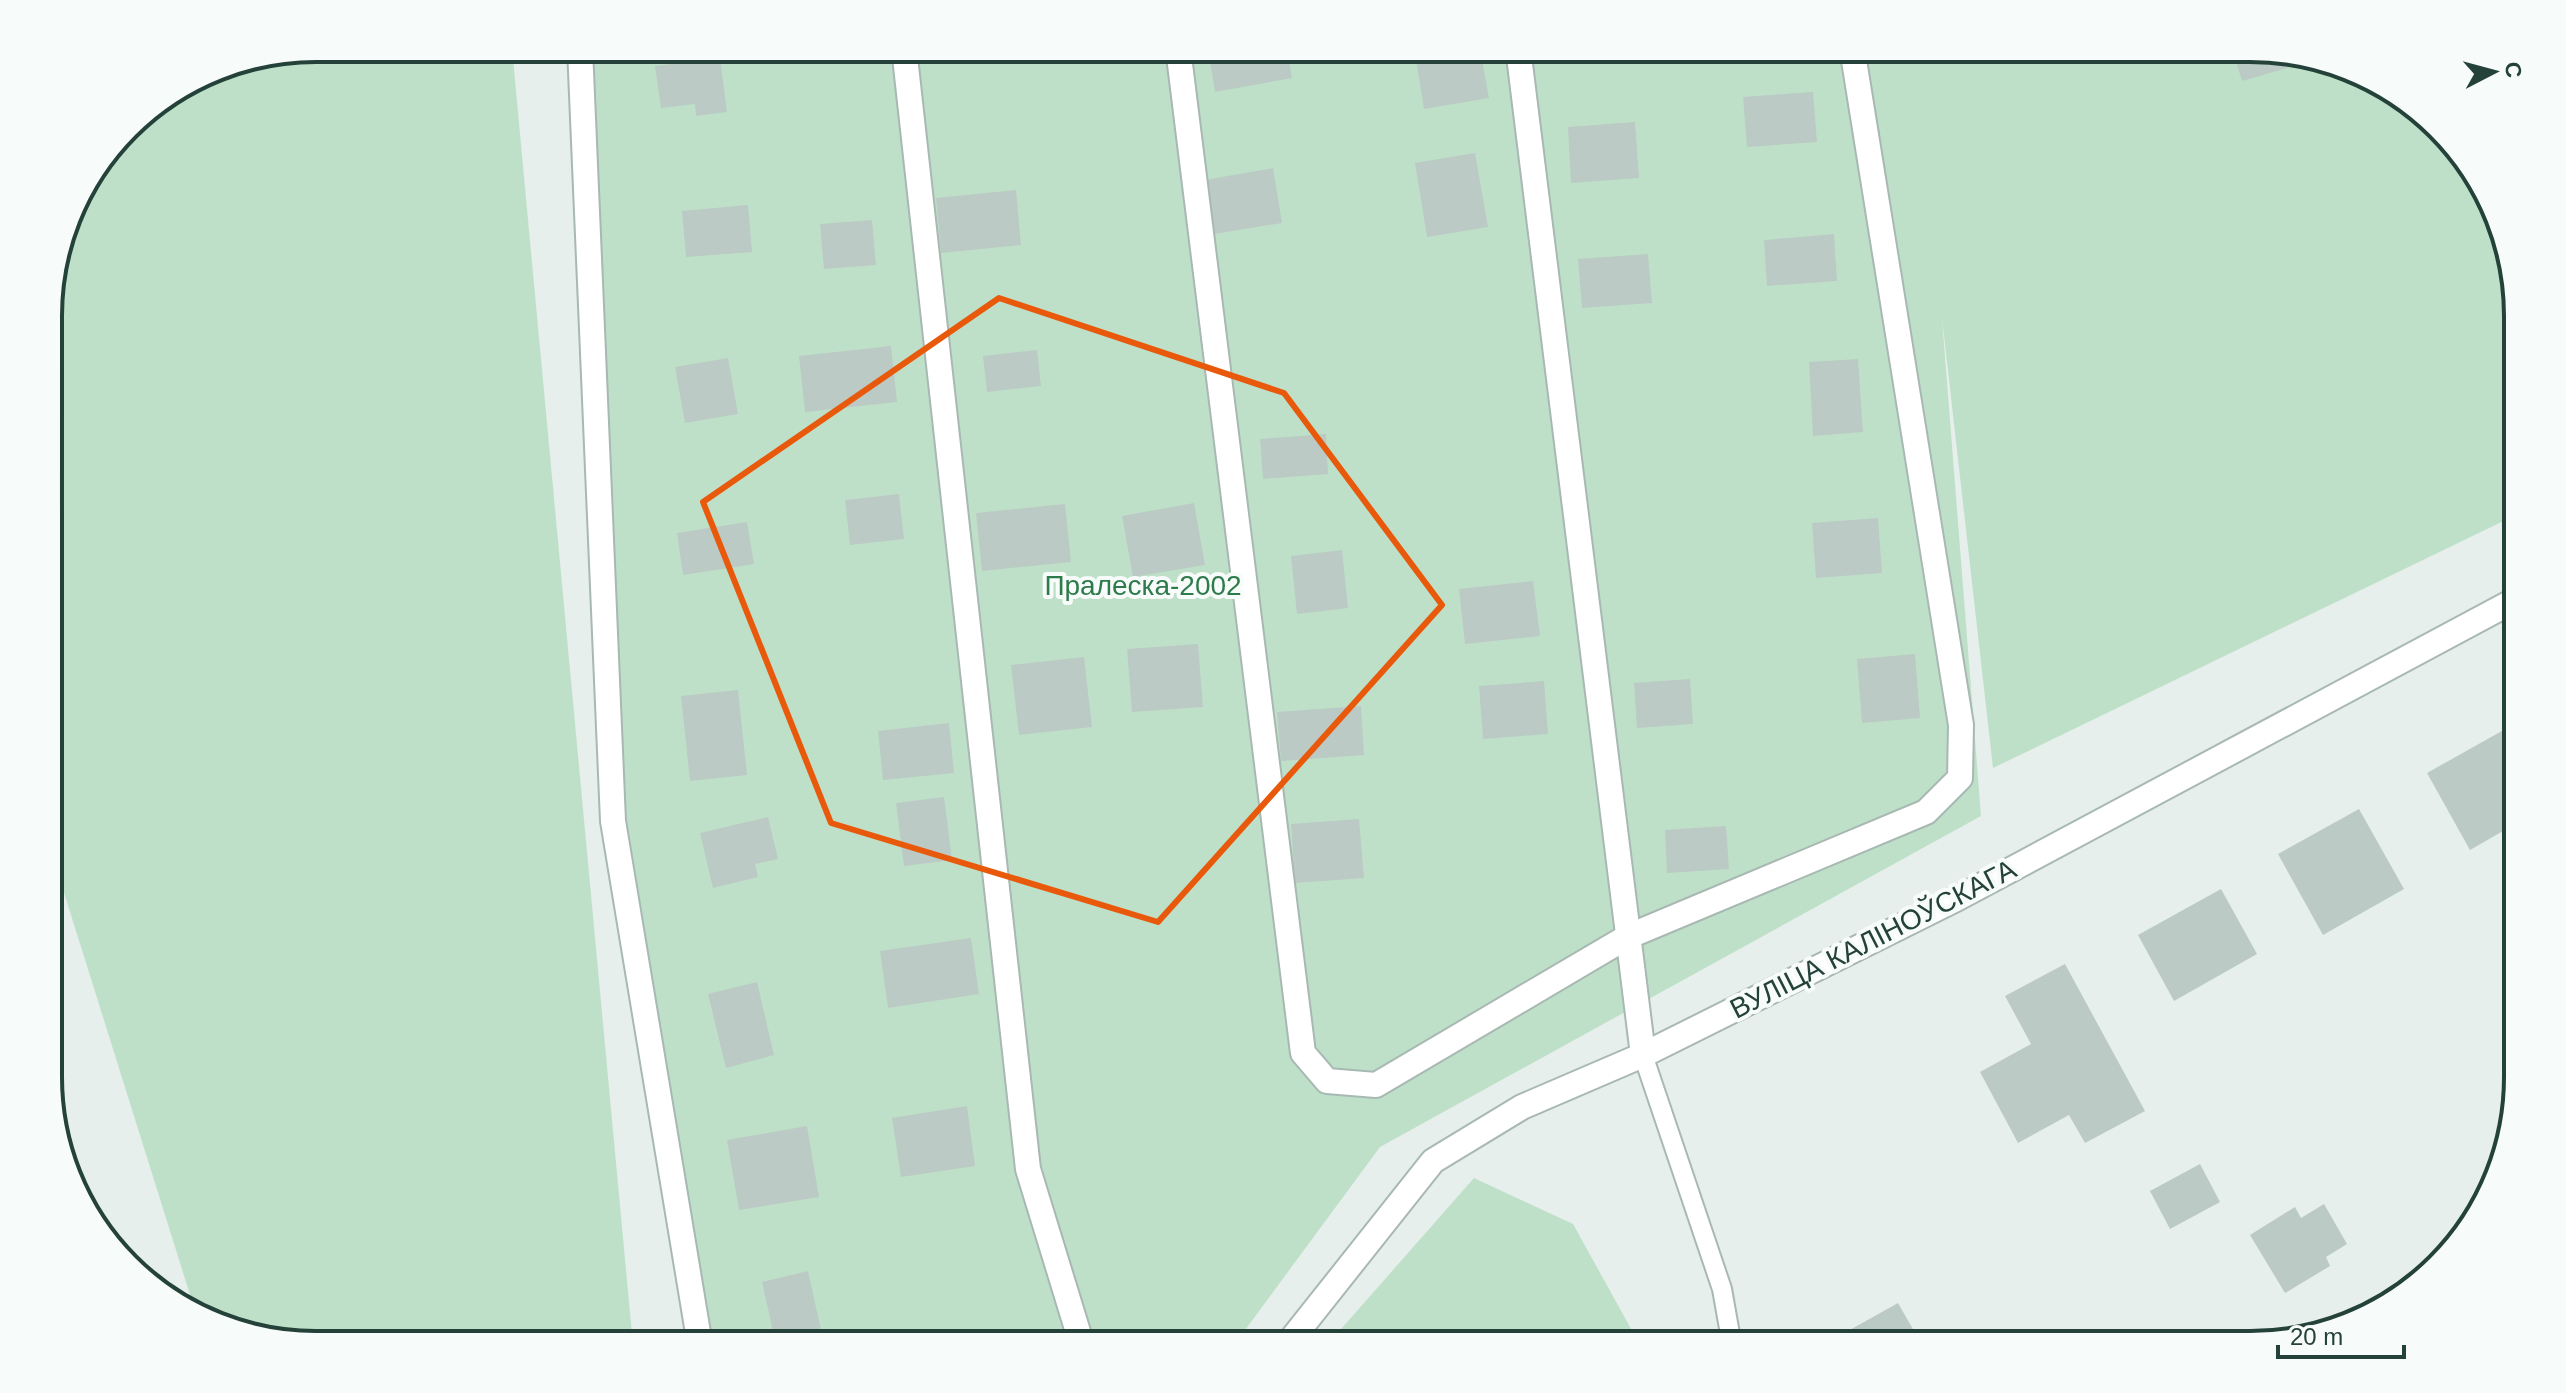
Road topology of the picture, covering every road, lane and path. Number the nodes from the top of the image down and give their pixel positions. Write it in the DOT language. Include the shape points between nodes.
graph roads {
  1 [pos="581,62"];
  2 [pos="906,62"];
  3 [pos="1180,62"];
  4 [pos="1520,62"];
  5 [pos="1854,62"];
  6 [pos="2504,606"];
  7 [pos="1627,937"];
  8 [pos="1643,1055"];
  9 [pos="1299,1330"];
  10 [pos="1729,1330"];
  11 [pos="698,1331"];
  12 [pos="1078,1331"];
  1 -- 11 [label="street" via="613,821"];
  2 -- 12 [label="street" via="1028,1169"];
  3 -- 7 [label="street" via="1303,1053 1327,1081 1376,1085"];
  4 -- 7 [label="street"];
  5 -- 7 [label="street" via="1961,725 1960,778 1926,812"];
  6 -- 8 [label="street, ВУЛІЦА КАЛІНОЎСКАГА" via="1958,898"];
  7 -- 8 [label="street"];
  8 -- 9 [label="street, ВУЛІЦА КАЛІНОЎСКАГА" via="1522,1107 1433,1161"];
  8 -- 10 [label="lane" via="1722,1289"];
}
